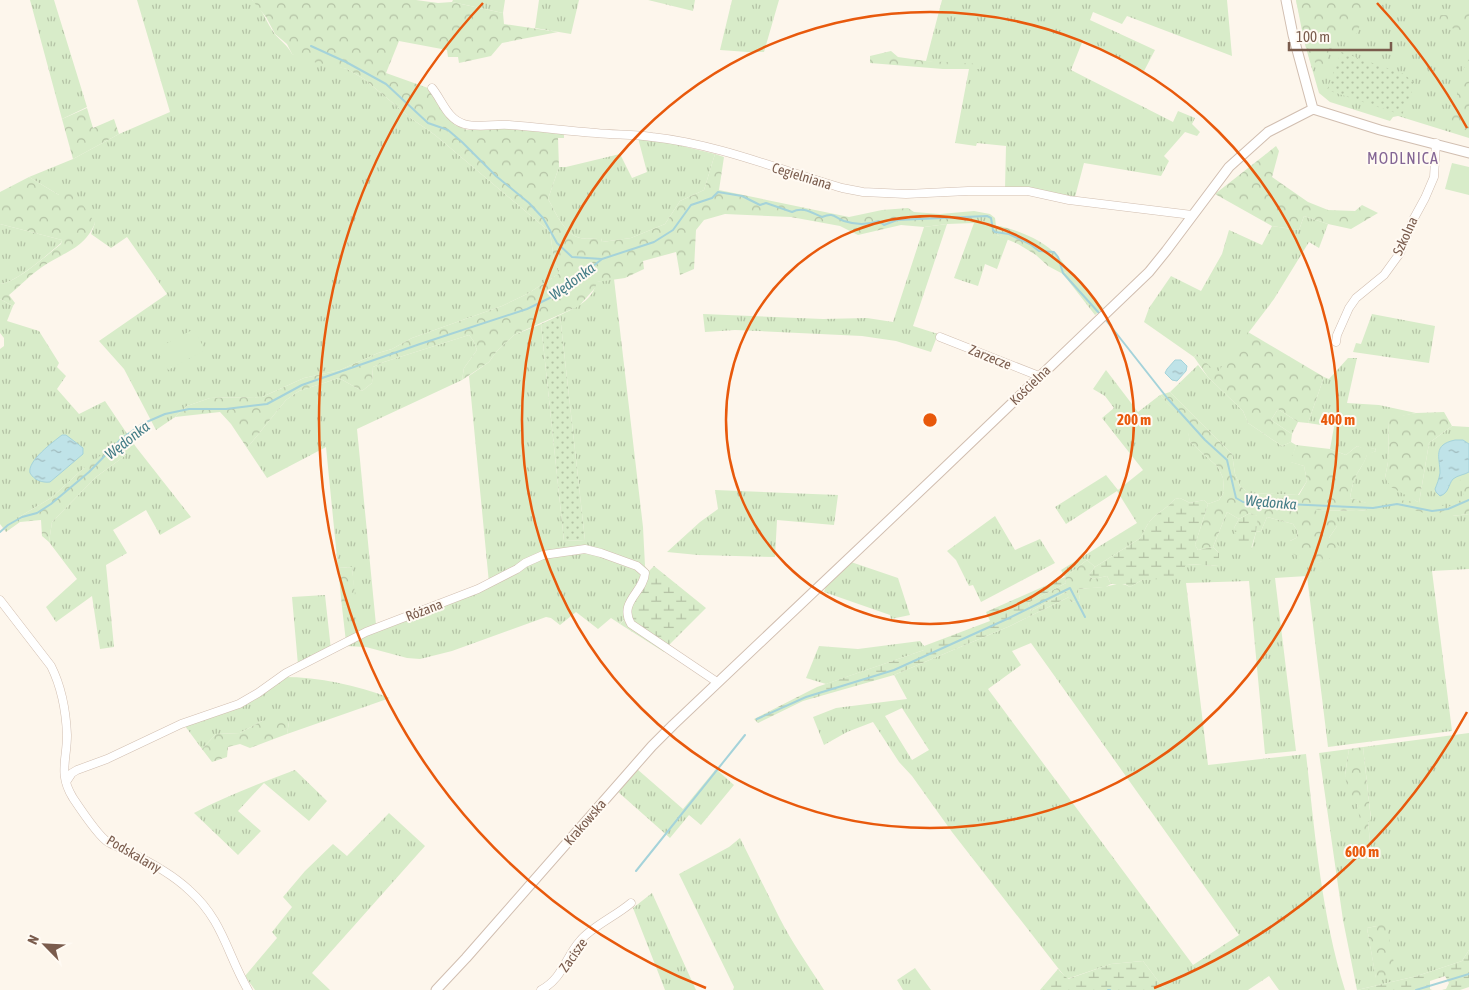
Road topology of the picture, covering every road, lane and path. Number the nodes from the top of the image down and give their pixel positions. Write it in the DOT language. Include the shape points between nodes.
graph roads {
  1 [pos="1286,0"];
  2 [pos="432,88"];
  3 [pos="1313,109"];
  4 [pos="1436,143"];
  5 [pos="1469,153"];
  6 [pos="1192,215"];
  7 [pos="940,337"];
  8 [pos="1336,342"];
  9 [pos="1039,376"];
  10 [pos="0,600"];
  11 [pos="741,660"];
  12 [pos="718,682"];
  13 [pos="66,782"];
  14 [pos="631,903"];
  15 [pos="248,990"];
  16 [pos="436,990"];
  17 [pos="541,990"];
  1 -- 3 [label="street"];
  2 -- 6 [label="street, Cegielniana" via="447,112 463,124 680,140 863,192 1028,191 1069,200"];
  3 -- 4 [label="street"];
  3 -- 6 [label="street, Kościelna" via="1268,132 1229,167"];
  4 -- 5 [label="street"];
  4 -- 8 [label="street, Szkolna" via="1434,177 1400,252 1384,275 1356,298"];
  6 -- 9 [label="street, Kościelna" via="1149,272"];
  7 -- 9 [label="street, Zarzecze"];
  9 -- 11 [label="street, Kościelna"];
  10 -- 13 [label="street, Podskalany" via="56,675 66,717 63,766"];
  11 -- 12 [label="street, Krakowska"];
  12 -- 13 [label="street, Różana" via="631,624 627,611 645,579 645,574 637,566 601,553 575,550 543,555 478,589 380,626 286,673 248,700 181,724 77,770"];
  12 -- 16 [label="street, Krakowska" via="652,746"];
  13 -- 15 [label="street, Podskalany" via="73,797 107,842 164,871 208,910"];
  14 -- 17 [label="street, Zacisze" via="581,939 558,976"];
}
